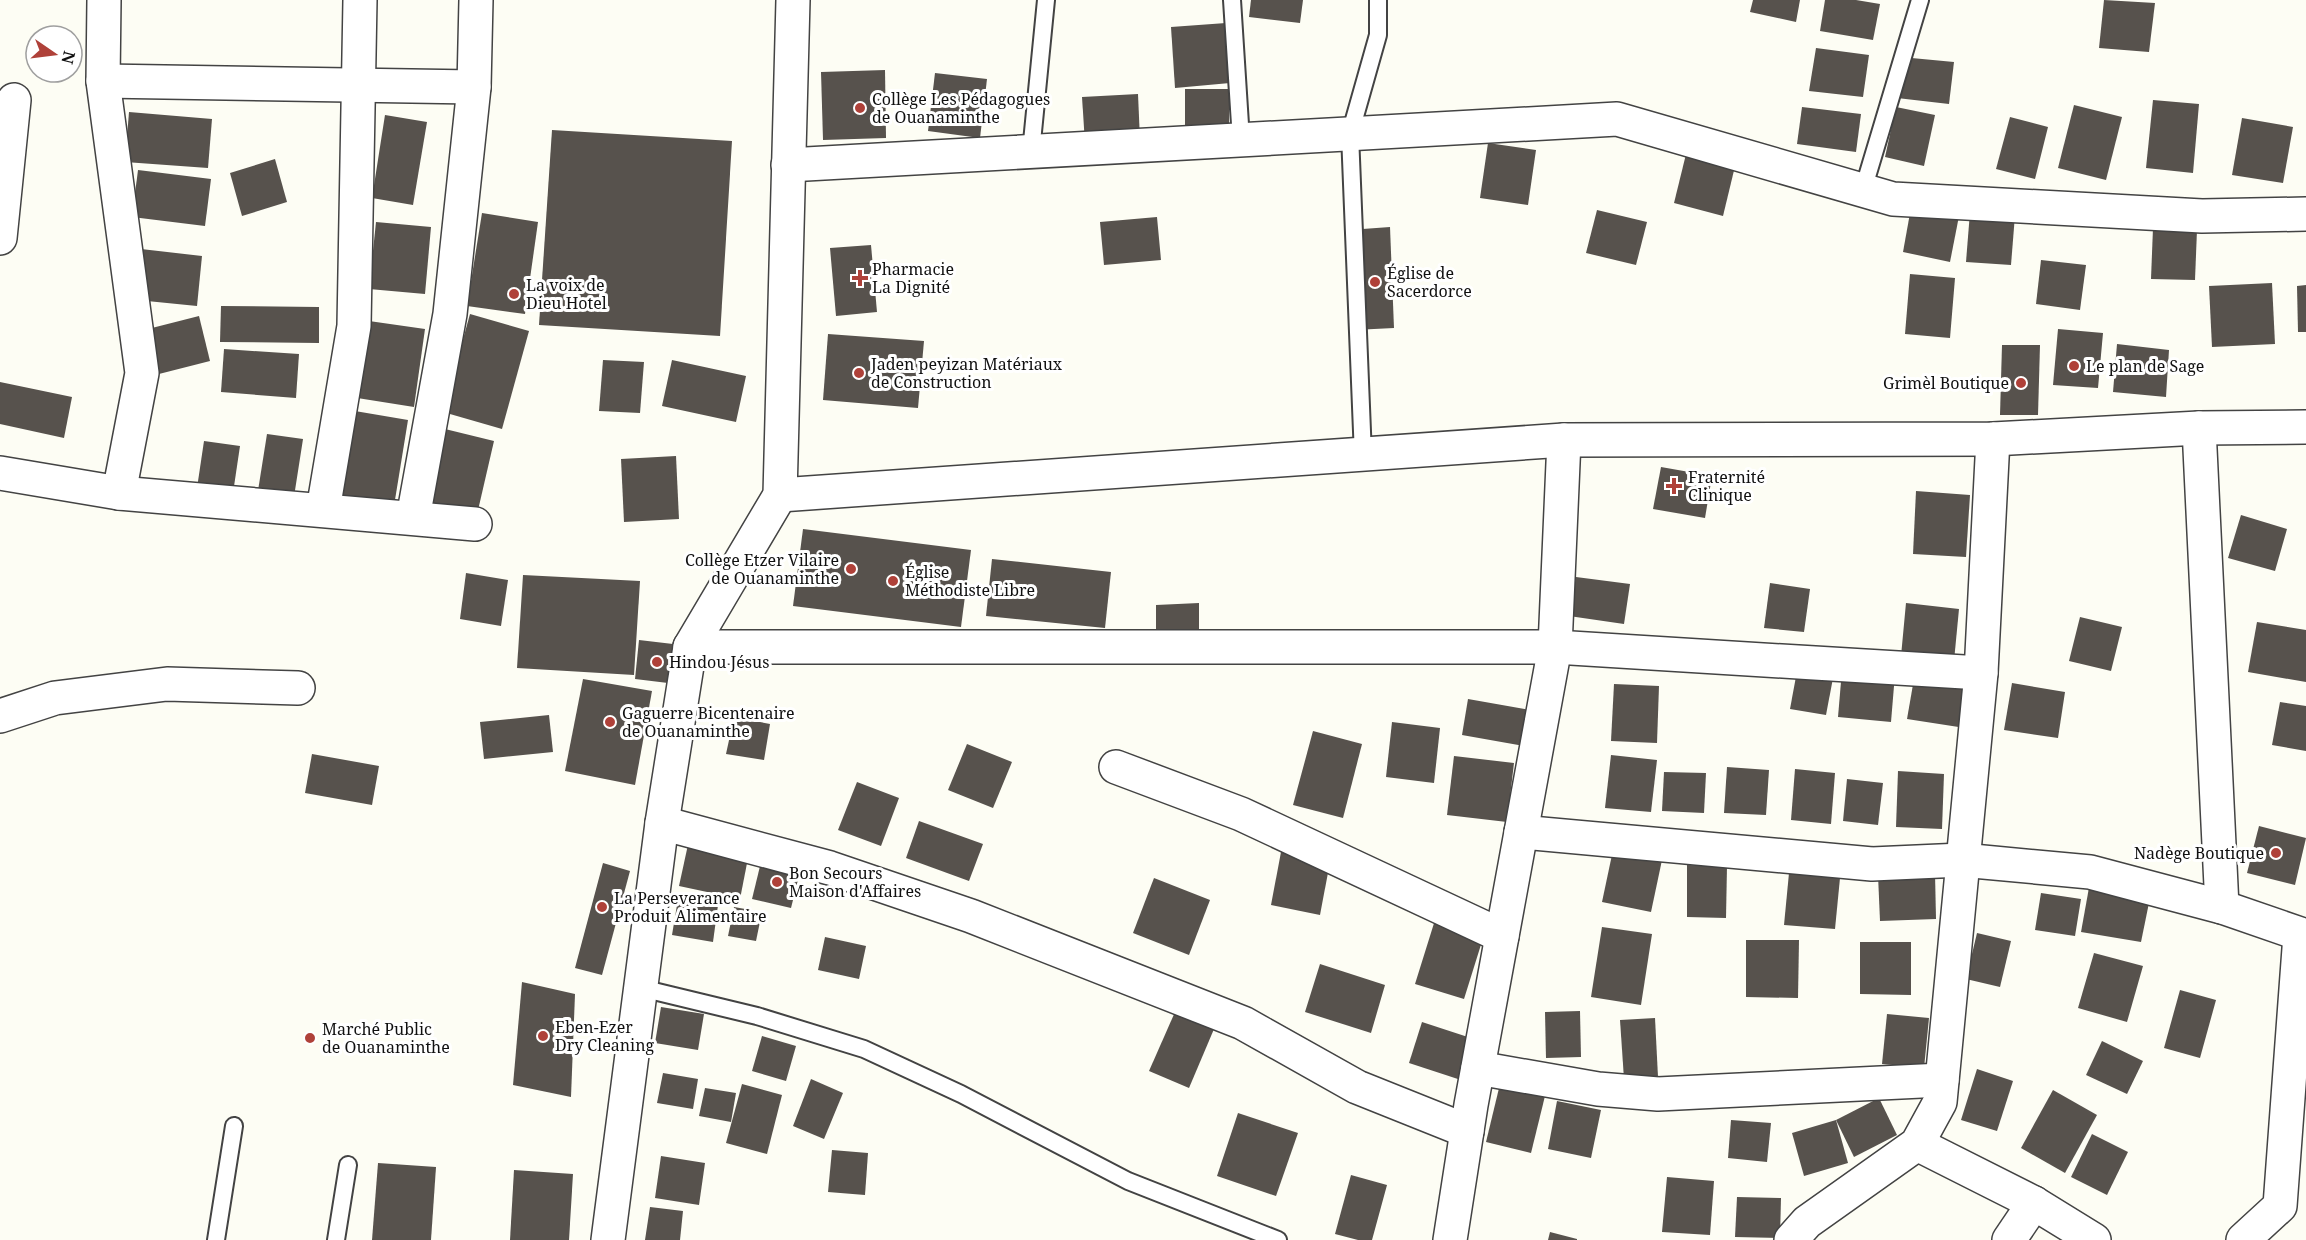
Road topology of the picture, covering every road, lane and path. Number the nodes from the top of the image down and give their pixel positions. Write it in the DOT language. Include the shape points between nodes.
graph roads {
  1 [pos="104,0"];
  2 [pos="360,0"];
  3 [pos="476,0"];
  4 [pos="793,0"];
  5 [pos="1046,0"];
  6 [pos="1232,0"];
  7 [pos="1378,0"];
  8 [pos="1920,0"];
  9 [pos="103,81"];
  10 [pos="359,85"];
  11 [pos="474,87"];
  12 [pos="14,100"];
  13 [pos="1350,134"];
  14 [pos="1241,140"];
  15 [pos="1031,152"];
  16 [pos="788,165"];
  17 [pos="1863,190"];
  18 [pos="2306,214"];
  19 [pos="0,238"];
  20 [pos="2306,427"];
  21 [pos="2199,428"];
  22 [pos="1993,439"];
  23 [pos="1564,440"];
  24 [pos="1363,456"];
  25 [pos="0,473"];
  26 [pos="119,493"];
  27 [pos="780,495"];
  28 [pos="323,510"];
  29 [pos="413,518"];
  30 [pos="475,524"];
  31 [pos="690,647"];
  32 [pos="1555,647"];
  33 [pos="1981,673"];
  34 [pos="298,688"];
  35 [pos="0,716"];
  36 [pos="1116,768"];
  37 [pos="662,823"];
  38 [pos="1521,832"];
  39 [pos="1962,860"];
  40 [pos="2222,907"];
  41 [pos="1502,936"];
  42 [pos="2303,936"];
  43 [pos="641,988"];
  44 [pos="1478,1068"];
  45 [pos="1942,1080"];
  46 [pos="234,1126"];
  47 [pos="1467,1131"];
  48 [pos="1917,1144"];
  49 [pos="348,1165"];
  50 [pos="2306,1175"];
  51 [pos="2034,1203"];
  52 [pos="2280,1206"];
  53 [pos="216,1240"];
  54 [pos="336,1240"];
  55 [pos="608,1240"];
  56 [pos="1278,1240"];
  57 [pos="1450,1240"];
  58 [pos="1791,1240"];
  59 [pos="2009,1240"];
  60 [pos="2094,1240"];
  61 [pos="2244,1240"];
  1 -- 9 [label="street"];
  2 -- 10 [label="street"];
  3 -- 11 [label="street"];
  4 -- 16 [label="street"];
  5 -- 15 [label="lane"];
  6 -- 14 [label="lane"];
  7 -- 13 [label="lane" via="1378,35"];
  8 -- 17 [label="lane"];
  9 -- 10 [label="street"];
  9 -- 26 [label="street" via="141,373"];
  10 -- 11 [label="street"];
  10 -- 28 [label="street" via="354,326"];
  11 -- 29 [label="street" via="450,314"];
  12 -- 19 [label="street"];
  13 -- 14 [label="street"];
  13 -- 17 [label="street" via="1617,119"];
  13 -- 24 [label="lane"];
  14 -- 15 [label="street"];
  15 -- 16 [label="street"];
  16 -- 27 [label="street"];
  17 -- 18 [label="street" via="1893,199 2202,216"];
  20 -- 21 [label="street"];
  21 -- 22 [label="street"];
  21 -- 40 [label="street"];
  22 -- 23 [label="street"];
  22 -- 33 [label="street"];
  23 -- 24 [label="street"];
  23 -- 32 [label="street"];
  24 -- 27 [label="street"];
  25 -- 26 [label="street"];
  26 -- 28 [label="street"];
  27 -- 31 [label="street"];
  28 -- 29 [label="street"];
  29 -- 30 [label="street"];
  31 -- 32 [label="street"];
  31 -- 37 [label="street"];
  32 -- 33 [label="street"];
  32 -- 38 [label="street"];
  33 -- 39 [label="street"];
  34 -- 35 [label="street" via="167,684 55,698"];
  36 -- 41 [label="street" via="1241,814"];
  37 -- 43 [label="street"];
  37 -- 47 [label="street" via="830,868 971,916 1243,1023 1357,1087"];
  38 -- 39 [label="street" via="1872,864"];
  38 -- 41 [label="street"];
  39 -- 40 [label="street" via="2090,872"];
  39 -- 45 [label="street"];
  40 -- 42 [label="street"];
  41 -- 44 [label="street"];
  42 -- 52 [label="street"];
  43 -- 55 [label="street"];
  43 -- 56 [label="lane" via="757,1016 864,1049 961,1094 1128,1181"];
  44 -- 45 [label="street" via="1598,1089 1658,1094"];
  44 -- 47 [label="street"];
  45 -- 48 [label="street" via="1940,1102"];
  46 -- 53 [label="lane"];
  47 -- 57 [label="street"];
  48 -- 51 [label="street"];
  48 -- 58 [label="street" via="1807,1222"];
  49 -- 54 [label="lane"];
  50 -- 52 [label="street"];
  51 -- 59 [label="street"];
  51 -- 60 [label="street"];
  52 -- 61 [label="street"];
}
